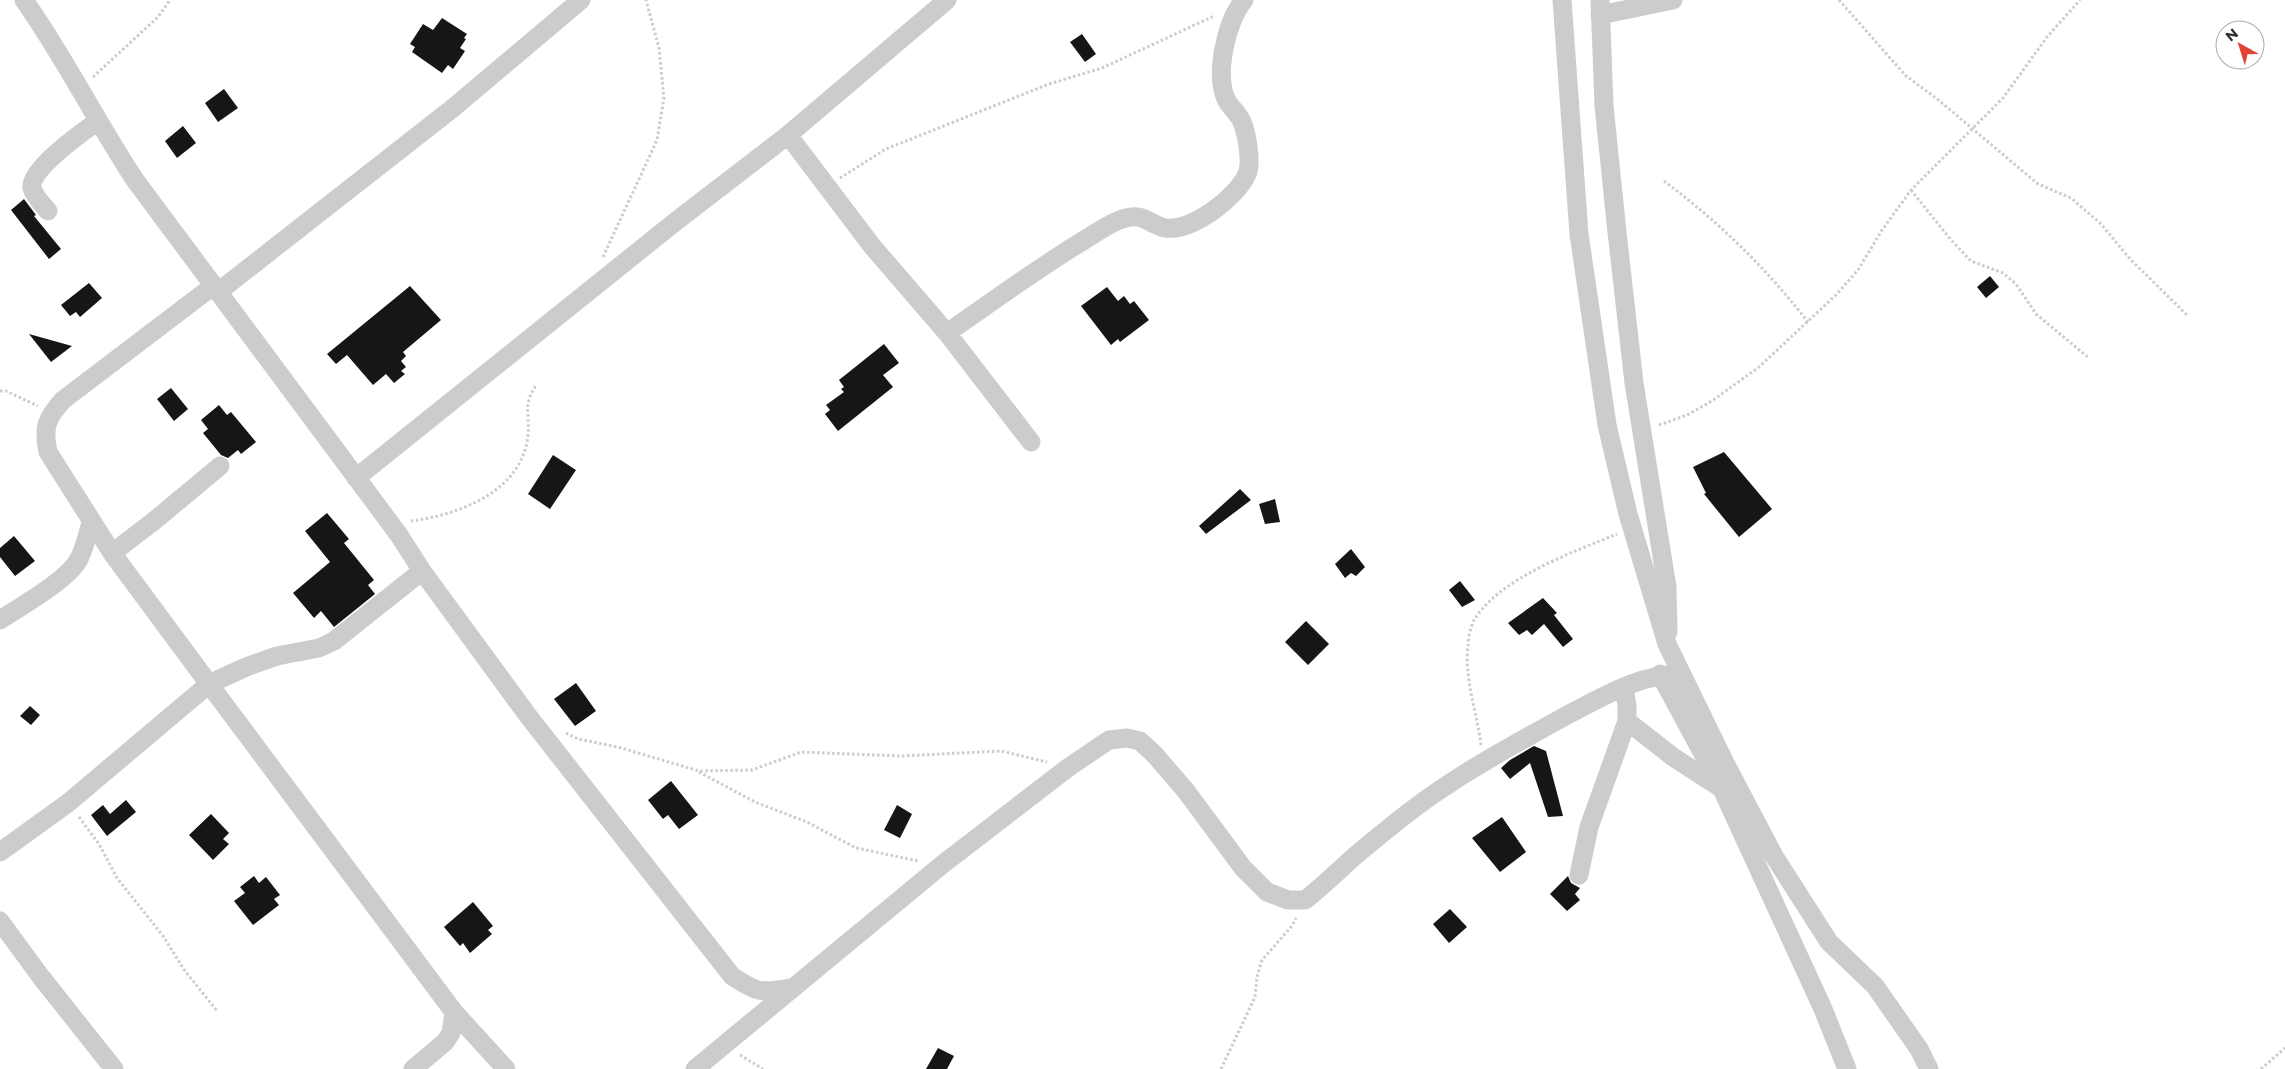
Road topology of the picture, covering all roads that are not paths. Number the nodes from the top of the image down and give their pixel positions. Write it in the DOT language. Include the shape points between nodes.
graph roads {
  1 [pos="24,0"];
  2 [pos="581,0"];
  3 [pos="947,0"];
  4 [pos="1562,0"];
  5 [pos="1673,0"];
  6 [pos="1243,1"];
  7 [pos="1600,8"];
  8 [pos="98,121"];
  9 [pos="788,135"];
  10 [pos="48,211"];
  11 [pos="216,289"];
  12 [pos="947,333"];
  13 [pos="1031,442"];
  14 [pos="220,466"];
  15 [pos="356,478"];
  16 [pos="91,522"];
  17 [pos="112,553"];
  18 [pos="422,571"];
  19 [pos="0,620"];
  20 [pos="1668,644"];
  21 [pos="1660,674"];
  22 [pos="1681,674"];
  23 [pos="209,684"];
  24 [pos="1624,687"];
  25 [pos="1626,721"];
  26 [pos="1722,789"];
  27 [pos="1742,795"];
  28 [pos="0,852"];
  29 [pos="1579,875"];
  30 [pos="0,920"];
  31 [pos="790,988"];
  32 [pos="454,1012"];
  33 [pos="114,1069"];
  34 [pos="413,1069"];
  35 [pos="506,1069"];
  36 [pos="695,1069"];
  37 [pos="1846,1069"];
  38 [pos="1929,1069"];
  1 -- 8 [label="street" via="81,87"];
  2 -- 11 [label="street" via="422,133"];
  3 -- 9 [label="street"];
  4 -- 20 [label="street" via="1579,234 1607,426 1632,528"];
  5 -- 7 [label="street"];
  6 -- 12 [label="street" via="1225,44 1221,83 1227,101 1242,122 1249,149 1248,172 1237,192 1188,224 1165,228 1146,218 1126,218 1050,260"];
  7 -- 20 [label="street" via="1610,165 1641,428 1668,587"];
  8 -- 10 [label="street" via="44,165 33,181 32,188"];
  8 -- 11 [label="street" via="135,180"];
  9 -- 12 [label="street" via="872,246"];
  9 -- 15 [label="street"];
  11 -- 15 [label="street"];
  11 -- 16 [label="street" via="63,400 50,414 44,433 48,452"];
  12 -- 13 [label="street"];
  14 -- 17 [label="street"];
  15 -- 18 [label="street"];
  16 -- 17 [label="street"];
  16 -- 19 [label="street" via="79,560 69,572"];
  17 -- 23 [label="street"];
  18 -- 23 [label="street" via="334,640 310,650 246,666"];
  18 -- 31 [label="street" via="529,716 732,976 751,990 766,992"];
  20 -- 22 [label="street"];
  21 -- 22 [label="street"];
  21 -- 24 [label="street"];
  21 -- 26 [label="street"];
  22 -- 27 [label="street"];
  23 -- 28 [label="street" via="68,802"];
  23 -- 32 [label="street"];
  24 -- 25 [label="street"];
  24 -- 31 [label="street" via="1483,763 1431,796 1305,900 1288,900 1267,892 1243,868 1156,755 1140,741 1128,738 1109,740 943,864"];
  25 -- 26 [label="street"];
  25 -- 29 [label="street" via="1588,826"];
  26 -- 27 [label="street"];
  26 -- 37 [label="street" via="1823,1009"];
  27 -- 38 [label="street" via="1774,856 1830,942 1875,986 1919,1049"];
  30 -- 33 [label="street"];
  31 -- 36 [label="street"];
  32 -- 34 [label="street" via="451,1033"];
  32 -- 35 [label="street"];
}
